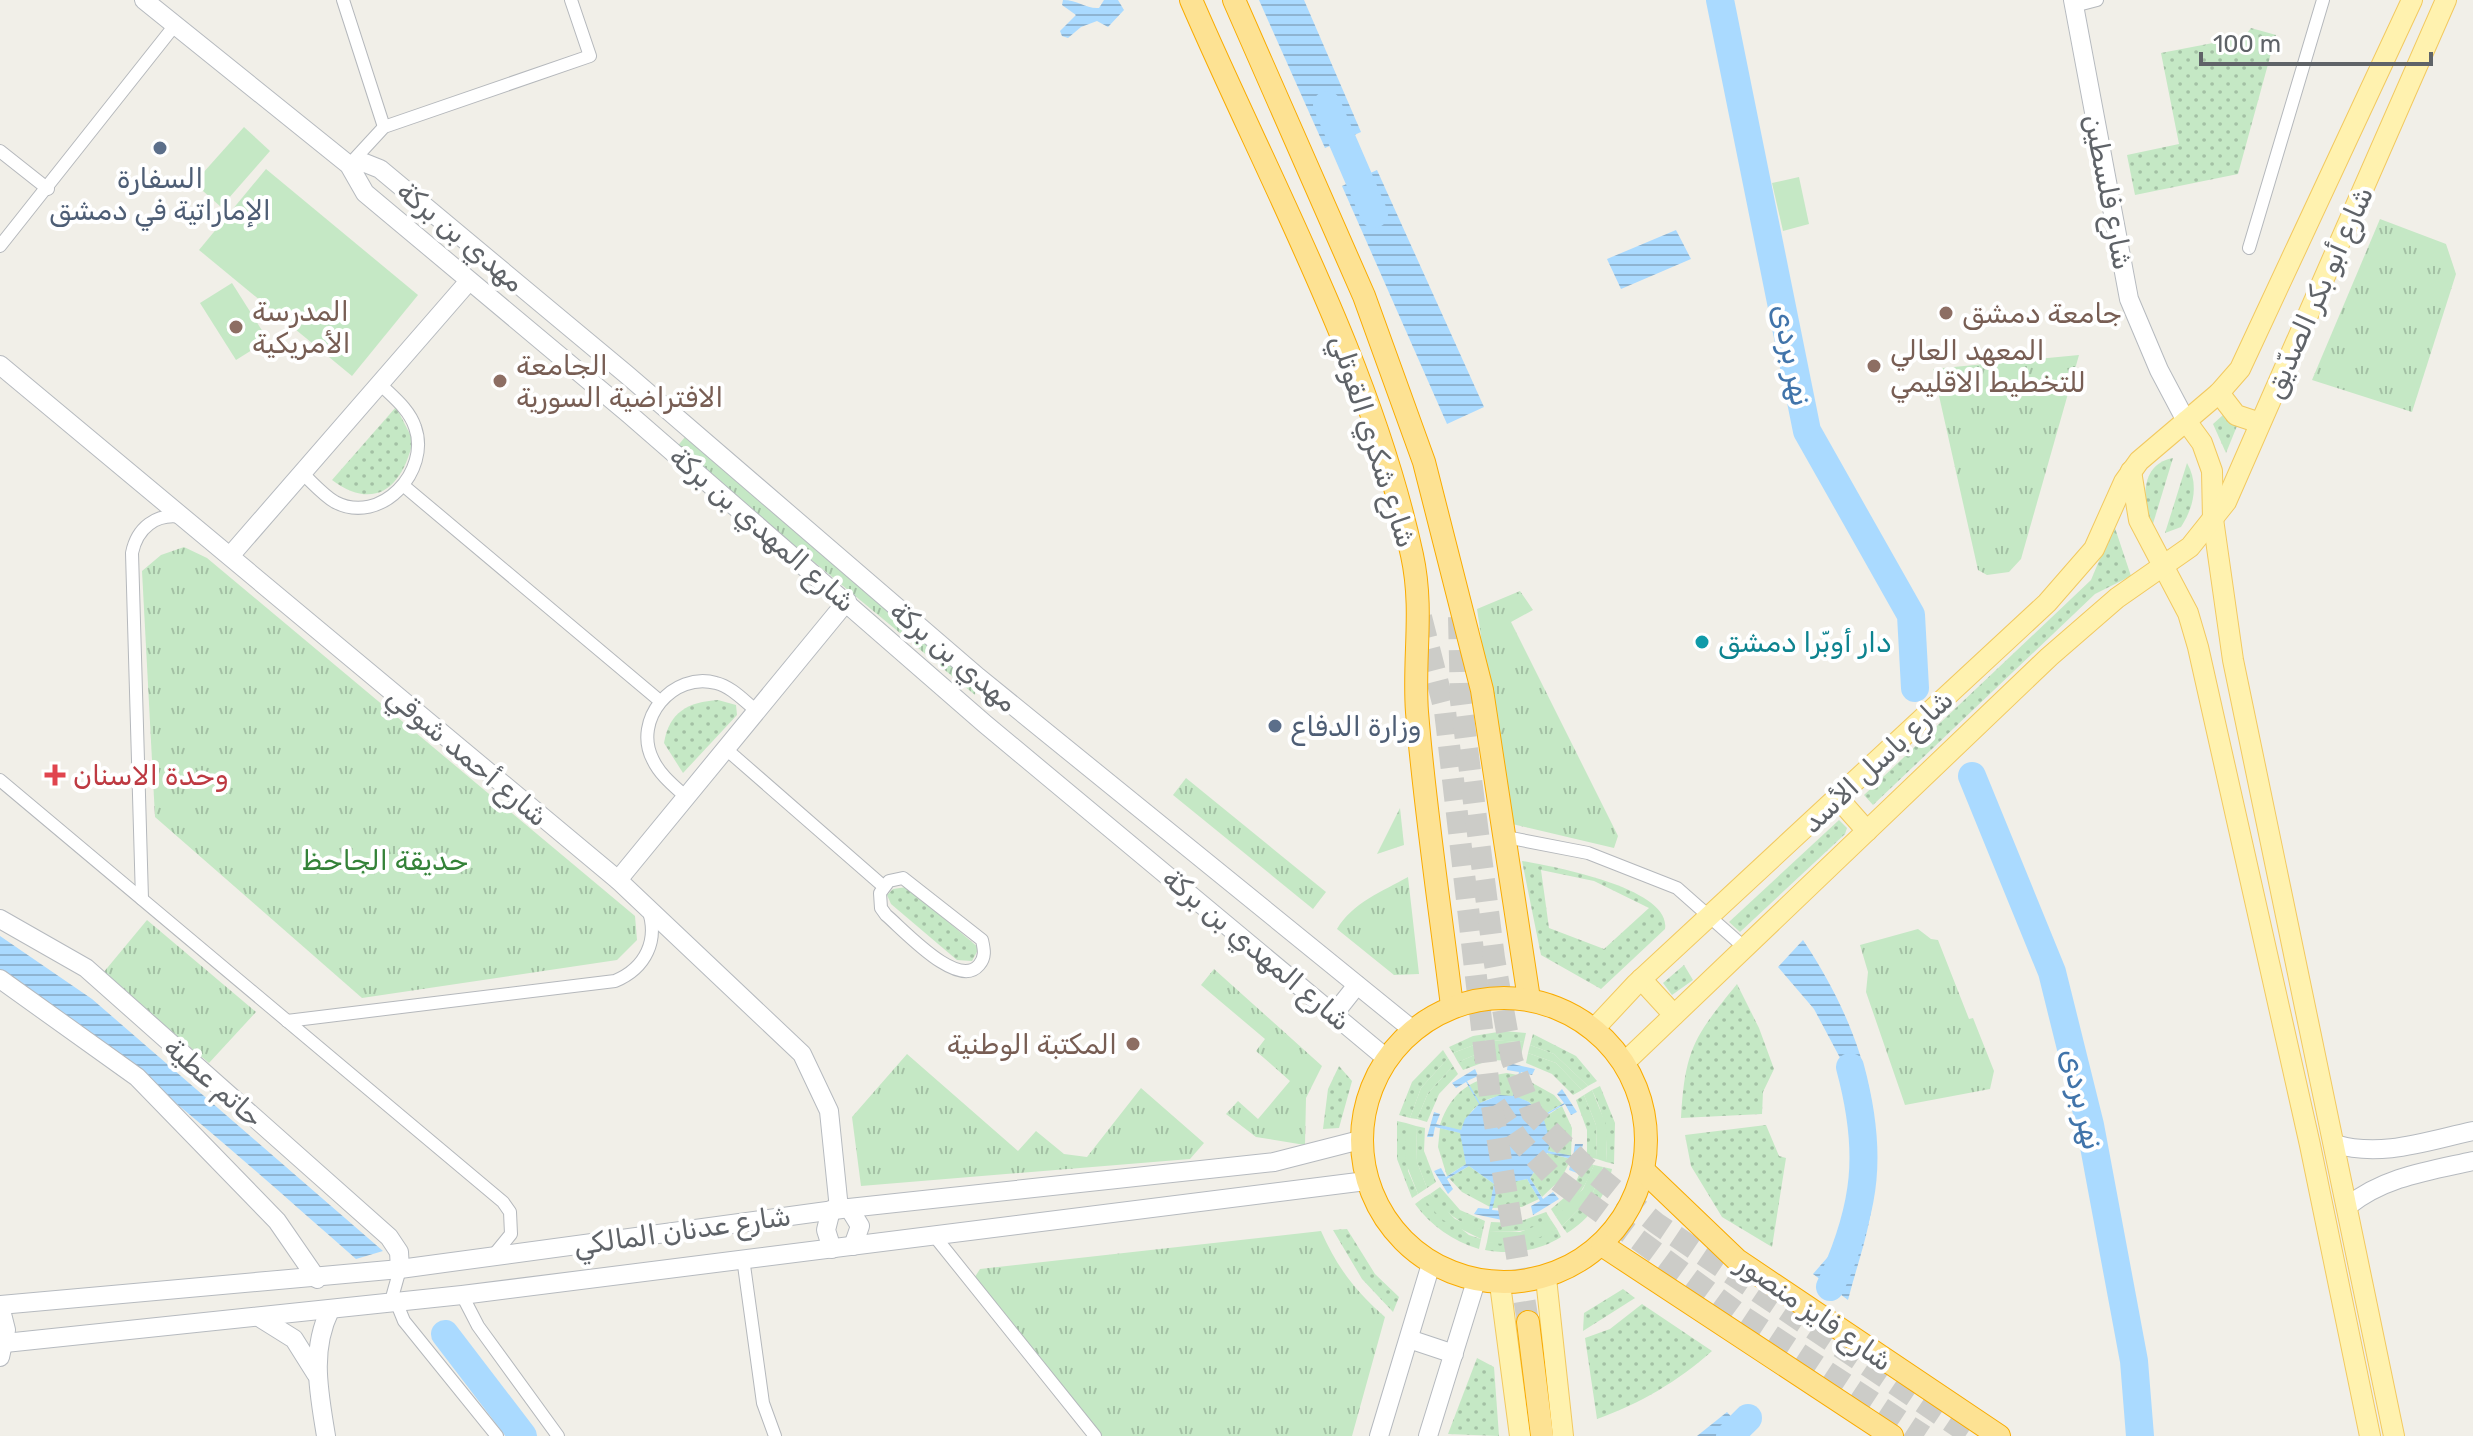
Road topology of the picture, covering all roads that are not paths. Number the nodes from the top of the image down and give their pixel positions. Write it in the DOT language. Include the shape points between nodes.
graph roads {
  1 [pos="144,0"];
  2 [pos="343,0"];
  3 [pos="571,0"];
  4 [pos="1191,0"];
  5 [pos="1234,0"];
  6 [pos="2097,0"];
  7 [pos="2323,0"];
  8 [pos="2412,0"];
  9 [pos="2446,0"];
  10 [pos="2073,3"];
  11 [pos="175,25"];
  12 [pos="384,127"];
  13 [pos="0,151"];
  14 [pos="349,165"];
  15 [pos="48,189"];
  16 [pos="0,246"];
  17 [pos="2249,248"];
  18 [pos="469,281"];
  19 [pos="0,365"];
  20 [pos="626,374"];
  21 [pos="380,384"];
  22 [pos="2219,393"];
  23 [pos="605,394"];
  24 [pos="649,395"];
  25 [pos="629,414"];
  26 [pos="2186,421"];
  27 [pos="2260,423"];
  28 [pos="2155,444"];
  29 [pos="2131,471"];
  30 [pos="302,473"];
  31 [pos="404,486"];
  32 [pos="184,518"];
  33 [pos="2213,519"];
  34 [pos="230,556"];
  35 [pos="2164,564"];
  36 [pos="847,601"];
  37 [pos="660,701"];
  38 [pos="757,711"];
  39 [pos="726,749"];
  40 [pos="0,780"];
  41 [pos="686,797"];
  42 [pos="1837,797"];
  43 [pos="1867,831"];
  44 [pos="1506,837"];
  45 [pos="618,880"];
  46 [pos="883,886"];
  47 [pos="142,899"];
  48 [pos="647,906"];
  49 [pos="1711,914"];
  50 [pos="0,919"];
  51 [pos="1745,948"];
  52 [pos="0,979"];
  53 [pos="1641,979"];
  54 [pos="1357,985"];
  55 [pos="1529,999"];
  56 [pos="1452,1006"];
  57 [pos="1334,1014"];
  58 [pos="1674,1015"];
  59 [pos="287,1021"];
  60 [pos="1594,1029"];
  61 [pos="1414,1031"];
  62 [pos="1386,1058"];
  63 [pos="1624,1063"];
  64 [pos="2473,1131"];
  65 [pos="1360,1140"];
  66 [pos="2335,1144"];
  67 [pos="2473,1161"];
  68 [pos="1644,1171"];
  69 [pos="1366,1181"];
  70 [pos="2348,1206"];
  71 [pos="840,1209"];
  72 [pos="936,1238"];
  73 [pos="1602,1245"];
  74 [pos="853,1246"];
  75 [pos="832,1249"];
  76 [pos="493,1256"];
  77 [pos="743,1258"];
  78 [pos="1431,1264"];
  79 [pos="400,1269"];
  80 [pos="1546,1278"];
  81 [pos="317,1279"];
  82 [pos="1476,1281"];
  83 [pos="1500,1284"];
  84 [pos="462,1295"];
  85 [pos="395,1302"];
  86 [pos="0,1305"];
  87 [pos="330,1310"];
  88 [pos="262,1319"];
  89 [pos="1528,1322"];
  90 [pos="1409,1339"];
  91 [pos="3,1350"];
  92 [pos="1454,1354"];
  93 [pos="317,1376"];
  94 [pos="326,1436"];
  95 [pos="497,1436"];
  96 [pos="558,1436"];
  97 [pos="775,1436"];
  98 [pos="1095,1436"];
  99 [pos="1379,1436"];
  100 [pos="1428,1436"];
  101 [pos="1520,1436"];
  102 [pos="1542,1436"];
  103 [pos="1563,1436"];
  104 [pos="1892,1436"];
  105 [pos="1999,1436"];
  106 [pos="2370,1436"];
  107 [pos="2394,1436"];
  1 -- 11 [label="main road, شارع المهدي بن بركة"];
  2 -- 12 [label="street"];
  3 -- 12 [label="street" via="590,56"];
  4 -- 56 [label="highway, شارع شكري القوتلي" via="1336,327 1393,481 1413,558 1421,616 1417,709"];
  5 -- 44 [label="highway, شارع شكري القوتلي" via="1364,296 1424,462 1482,690"];
  6 -- 10 [label="street"];
  7 -- 17 [label="street"];
  8 -- 22 [label="main road, شارع أبو بكر الصدّيق" via="2240,369"];
  9 -- 27 [label="main road, شارع أبو بكر الصدّيق"];
  10 -- 26 [label="main road, شارع فلسطين" via="2129,299"];
  11 -- 14 [label="main road, شارع المهدي بن بركة"];
  11 -- 15 [label="street"];
  12 -- 14 [label="street"];
  13 -- 15 [label="street"];
  14 -- 18 [label="main road, شارع المهدي بن بركة" via="365,193"];
  14 -- 20 [label="main road, مهدي بن بركة" via="365,163 380,169"];
  15 -- 16 [label="street"];
  18 -- 21 [label="main road"];
  18 -- 23 [label="main road, شارع المهدي بن بركة"];
  19 -- 32 [label="main road, شارع أحمد شوقي"];
  20 -- 23 [label="main road"];
  20 -- 24 [label="main road, مهدي بن بركة"];
  21 -- 30 [label="main road"];
  21 -- 31 [label="street" via="415,426 415,468"];
  22 -- 26 [label="main road, شارع أبو بكر الصدّيق"];
  22 -- 27 [label="main road" via="2236,415"];
  23 -- 25 [label="main road, شارع المهدي بن بركة"];
  24 -- 25 [label="main road"];
  24 -- 54 [label="main road, مهدي بن بركة" via="978,677"];
  25 -- 36 [label="main road, شارع المهدي بن بركة"];
  26 -- 28 [label="main road, شارع أبو بكر الصدّيق"];
  26 -- 33 [label="main road" via="2208,456"];
  27 -- 33 [label="main road, شارع أبو بكر الصدّيق" via="2226,502"];
  28 -- 29 [label="main road, شارع باسل الأسد"];
  29 -- 35 [label="main road" via="2139,520"];
  29 -- 42 [label="main road, شارع باسل الأسد" via="2094,549 2047,603"];
  30 -- 31 [label="street" via="336,502 356,507 389,499"];
  30 -- 34 [label="main road"];
  31 -- 37 [label="street"];
  32 -- 34 [label="main road, شارع أحمد شوقي"];
  32 -- 47 [label="street" via="166,516 150,523 137,536 132,553"];
  33 -- 35 [label="main road, شارع أبو بكر الصدّيق" via="2190,547"];
  33 -- 66 [label="main road" via="2233,660"];
  34 -- 45 [label="main road, شارع أحمد شوقي"];
  35 -- 43 [label="main road, شارع باسل الأسد" via="2049,657"];
  35 -- 106 [label="main road" via="2198,647"];
  36 -- 38 [label="main road"];
  36 -- 57 [label="main road, شارع المهدي بن بركة" via="985,724"];
  37 -- 38 [label="street" via="695,681 714,682"];
  37 -- 41 [label="street" via="649,720 647,741 652,759"];
  38 -- 39 [label="main road"];
  39 -- 41 [label="main road"];
  39 -- 46 [label="street"];
  40 -- 47 [label="street"];
  41 -- 45 [label="main road"];
  42 -- 43 [label="main road"];
  42 -- 49 [label="main road, شارع باسل الأسد"];
  43 -- 51 [label="main road, شارع باسل الأسد"];
  44 -- 49 [label="street" via="1588,853 1677,888"];
  44 -- 55 [label="highway, شارع شكري القوتلي"];
  45 -- 48 [label="main road, شارع أحمد شوقي"];
  46 -- 46 [label="street" via="879,901 886,915 949,968 977,968 984,950 975,933 910,881 896,878"];
  47 -- 59 [label="street"];
  48 -- 59 [label="street" via="651,945 638,968 615,981"];
  48 -- 71 [label="main road, شارع أحمد شوقي" via="802,1054 829,1111"];
  49 -- 51 [label="street"];
  49 -- 53 [label="main road, شارع باسل الأسد"];
  50 -- 79 [label="main road, حاتم عطية" via="86,968 389,1237 399,1252"];
  51 -- 58 [label="main road, شارع باسل الأسد"];
  52 -- 81 [label="main road, حاتم عطية" via="137,1077 277,1221"];
  53 -- 58 [label="main road"];
  53 -- 60 [label="main road, شارع باسل الأسد"];
  54 -- 57 [label="main road"];
  54 -- 61 [label="main road, مهدي بن بركة"];
  55 -- 56 [label="highway" via="1490,997"];
  55 -- 60 [label="highway" via="1563,1010"];
  56 -- 61 [label="highway"];
  57 -- 62 [label="main road, شارع المهدي بن بركة"];
  58 -- 63 [label="main road, شارع باسل الأسد"];
  59 -- 76 [label="street" via="503,1202 510,1212 511,1234"];
  60 -- 63 [label="highway"];
  61 -- 62 [label="highway"];
  62 -- 65 [label="highway" via="1367,1097"];
  63 -- 68 [label="highway" via="1644,1115"];
  64 -- 66 [label="main road" via="2387,1150"];
  65 -- 69 [label="highway"];
  65 -- 71 [label="main road, شارع عدنان المالكي" via="1274,1162"];
  66 -- 70 [label="main road"];
  67 -- 70 [label="main road" via="2393,1180"];
  68 -- 73 [label="highway" via="1629,1211"];
  68 -- 105 [label="highway, شارع فايز منصور" via="1737,1260"];
  69 -- 72 [label="main road, شارع عدنان المالكي"];
  69 -- 78 [label="highway" via="1391,1229"];
  70 -- 107 [label="main road"];
  71 -- 74 [label="main road" via="860,1226"];
  71 -- 75 [label="main road" via="826,1230"];
  71 -- 76 [label="main road, شارع عدنان المالكي"];
  72 -- 74 [label="main road, شارع عدنان المالكي"];
  72 -- 98 [label="street"];
  73 -- 80 [label="highway"];
  73 -- 104 [label="highway, شارع فايز منصور"];
  74 -- 75 [label="main road, شارع عدنان المالكي"];
  75 -- 77 [label="main road, شارع عدنان المالكي"];
  76 -- 79 [label="main road, شارع عدنان المالكي"];
  77 -- 84 [label="main road, شارع عدنان المالكي"];
  77 -- 97 [label="street" via="763,1403"];
  78 -- 82 [label="highway"];
  78 -- 90 [label="main road"];
  79 -- 81 [label="main road, شارع عدنان المالكي"];
  79 -- 85 [label="street" via="393,1285"];
  80 -- 83 [label="highway"];
  80 -- 103 [label="main road"];
  81 -- 86 [label="main road, شارع عدنان المالكي"];
  82 -- 83 [label="highway"];
  82 -- 92 [label="main road"];
  83 -- 101 [label="main road"];
  84 -- 85 [label="main road, شارع عدنان المالكي"];
  84 -- 96 [label="street" via="478,1326"];
  85 -- 87 [label="main road, شارع عدنان المالكي"];
  85 -- 95 [label="street" via="416,1338"];
  86 -- 91 [label="main road" via="5,1317"];
  87 -- 88 [label="main road, شارع عدنان المالكي"];
  87 -- 93 [label="main road" via="318,1344"];
  88 -- 91 [label="main road, شارع عدنان المالكي"];
  88 -- 93 [label="main road" via="294,1339"];
  89 -- 102 [label="highway"];
  90 -- 92 [label="main road"];
  90 -- 99 [label="main road"];
  92 -- 100 [label="main road"];
  93 -- 94 [label="main road"];
}
